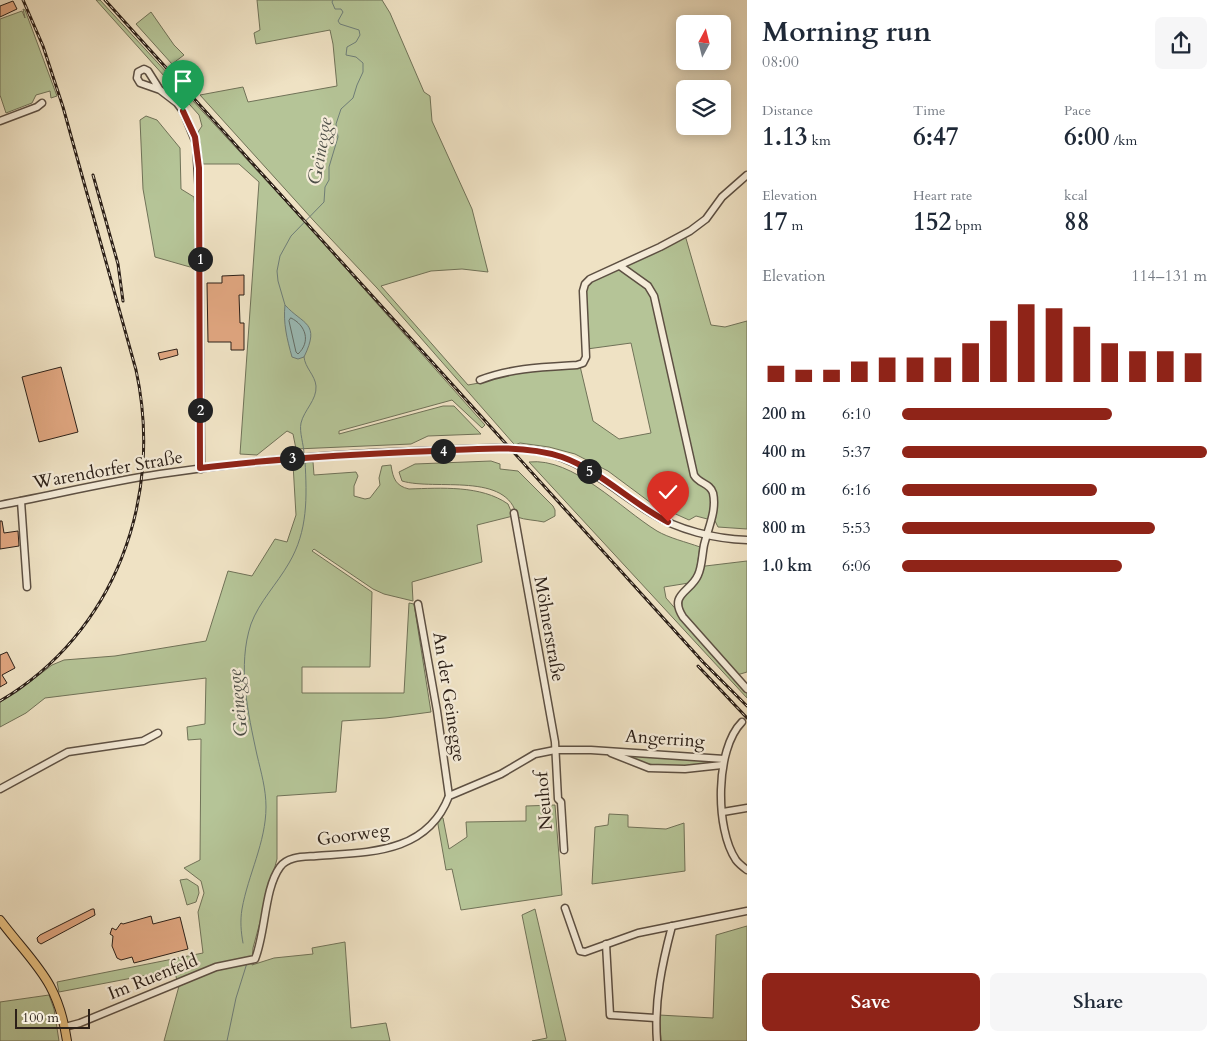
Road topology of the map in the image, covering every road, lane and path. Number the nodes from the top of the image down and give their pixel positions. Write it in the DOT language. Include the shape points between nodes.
graph roads {
  1 [pos="160,90"];
  2 [pos="42,102"];
  3 [pos="0,121"];
  4 [pos="747,175"];
  5 [pos="629,261"];
  6 [pos="620,266"];
  7 [pos="630,272"];
  8 [pos="480,380"];
  9 [pos="200,468"];
  10 [pos="21,501"];
  11 [pos="0,505"];
  12 [pos="514,513"];
  13 [pos="707,535"];
  14 [pos="747,540"];
  15 [pos="26,587"];
  16 [pos="418,604"];
  17 [pos="747,689"];
  18 [pos="742,722"];
  19 [pos="158,733"];
  20 [pos="555,750"];
  21 [pos="605,750"];
  22 [pos="723,762"];
  23 [pos="0,789"];
  24 [pos="449,796"];
  25 [pos="747,808"];
  26 [pos="722,812"];
  27 [pos="564,850"];
  28 [pos="747,870"];
  29 [pos="565,908"];
  30 [pos="747,911"];
  31 [pos="0,920"];
  32 [pos="672,926"];
  33 [pos="606,944"];
  34 [pos="254,958"];
  35 [pos="610,1015"];
  36 [pos="655,1018"];
  37 [pos="610,1024"];
  38 [pos="65,1027"];
  39 [pos="67,1041"];
  40 [pos="657,1041"];
  1 -- 9 [label="street" via="183,111 196,143 200,211"];
  2 -- 3 [label="street"];
  4 -- 5 [label="street" via="690,231"];
  5 -- 6 [label="street"];
  5 -- 7 [label="street"];
  6 -- 7 [label="street"];
  6 -- 8 [label="street" via="585,284 586,357 583,363 500,372"];
  7 -- 13 [label="street" via="648,286 654,296 694,475 712,491 714,511"];
  9 -- 10 [label="street, Warendorfer Straße"];
  9 -- 13 [label="street, Warendorfer Straße" via="323,455 512,449 544,452 590,471 668,522"];
  10 -- 11 [label="street, Warendorfer Straße"];
  10 -- 15 [label="street, Warendorfer Straße"];
  12 -- 20 [label="street, Möhnerstraße"];
  13 -- 14 [label="street, Warendorfer Straße"];
  13 -- 17 [label="street" via="699,574 679,597 679,608 683,617"];
  16 -- 24 [label="street, An der Geinegge"];
  18 -- 22 [label="street" via="733,734"];
  19 -- 23 [label="street" via="144,741 68,752"];
  20 -- 21 [label="street, Angerring"];
  20 -- 24 [label="street" via="534,754 502,774"];
  20 -- 27 [label="street, Neuhof"];
  21 -- 22 [label="street, Angerring"];
  21 -- 22 [label="street, Angerring" via="649,768 685,769"];
  22 -- 26 [label="street"];
  24 -- 34 [label="street, Goorweg" via="431,827 411,840 374,851 299,857 284,863 269,894"];
  25 -- 26 [label="street"];
  26 -- 28 [label="street" via="731,849 736,860"];
  29 -- 33 [label="street" via="580,951"];
  30 -- 32 [label="street"];
  31 -- 38 [label="main road" via="45,975"];
  32 -- 33 [label="street"];
  32 -- 36 [label="street" via="662,965"];
  33 -- 35 [label="street"];
  34 -- 38 [label="street, Im Ruenfeld" via="216,967"];
  35 -- 36 [label="street"];
  35 -- 37 [label="street"];
  36 -- 40 [label="street"];
  38 -- 39 [label="main road"];
}
